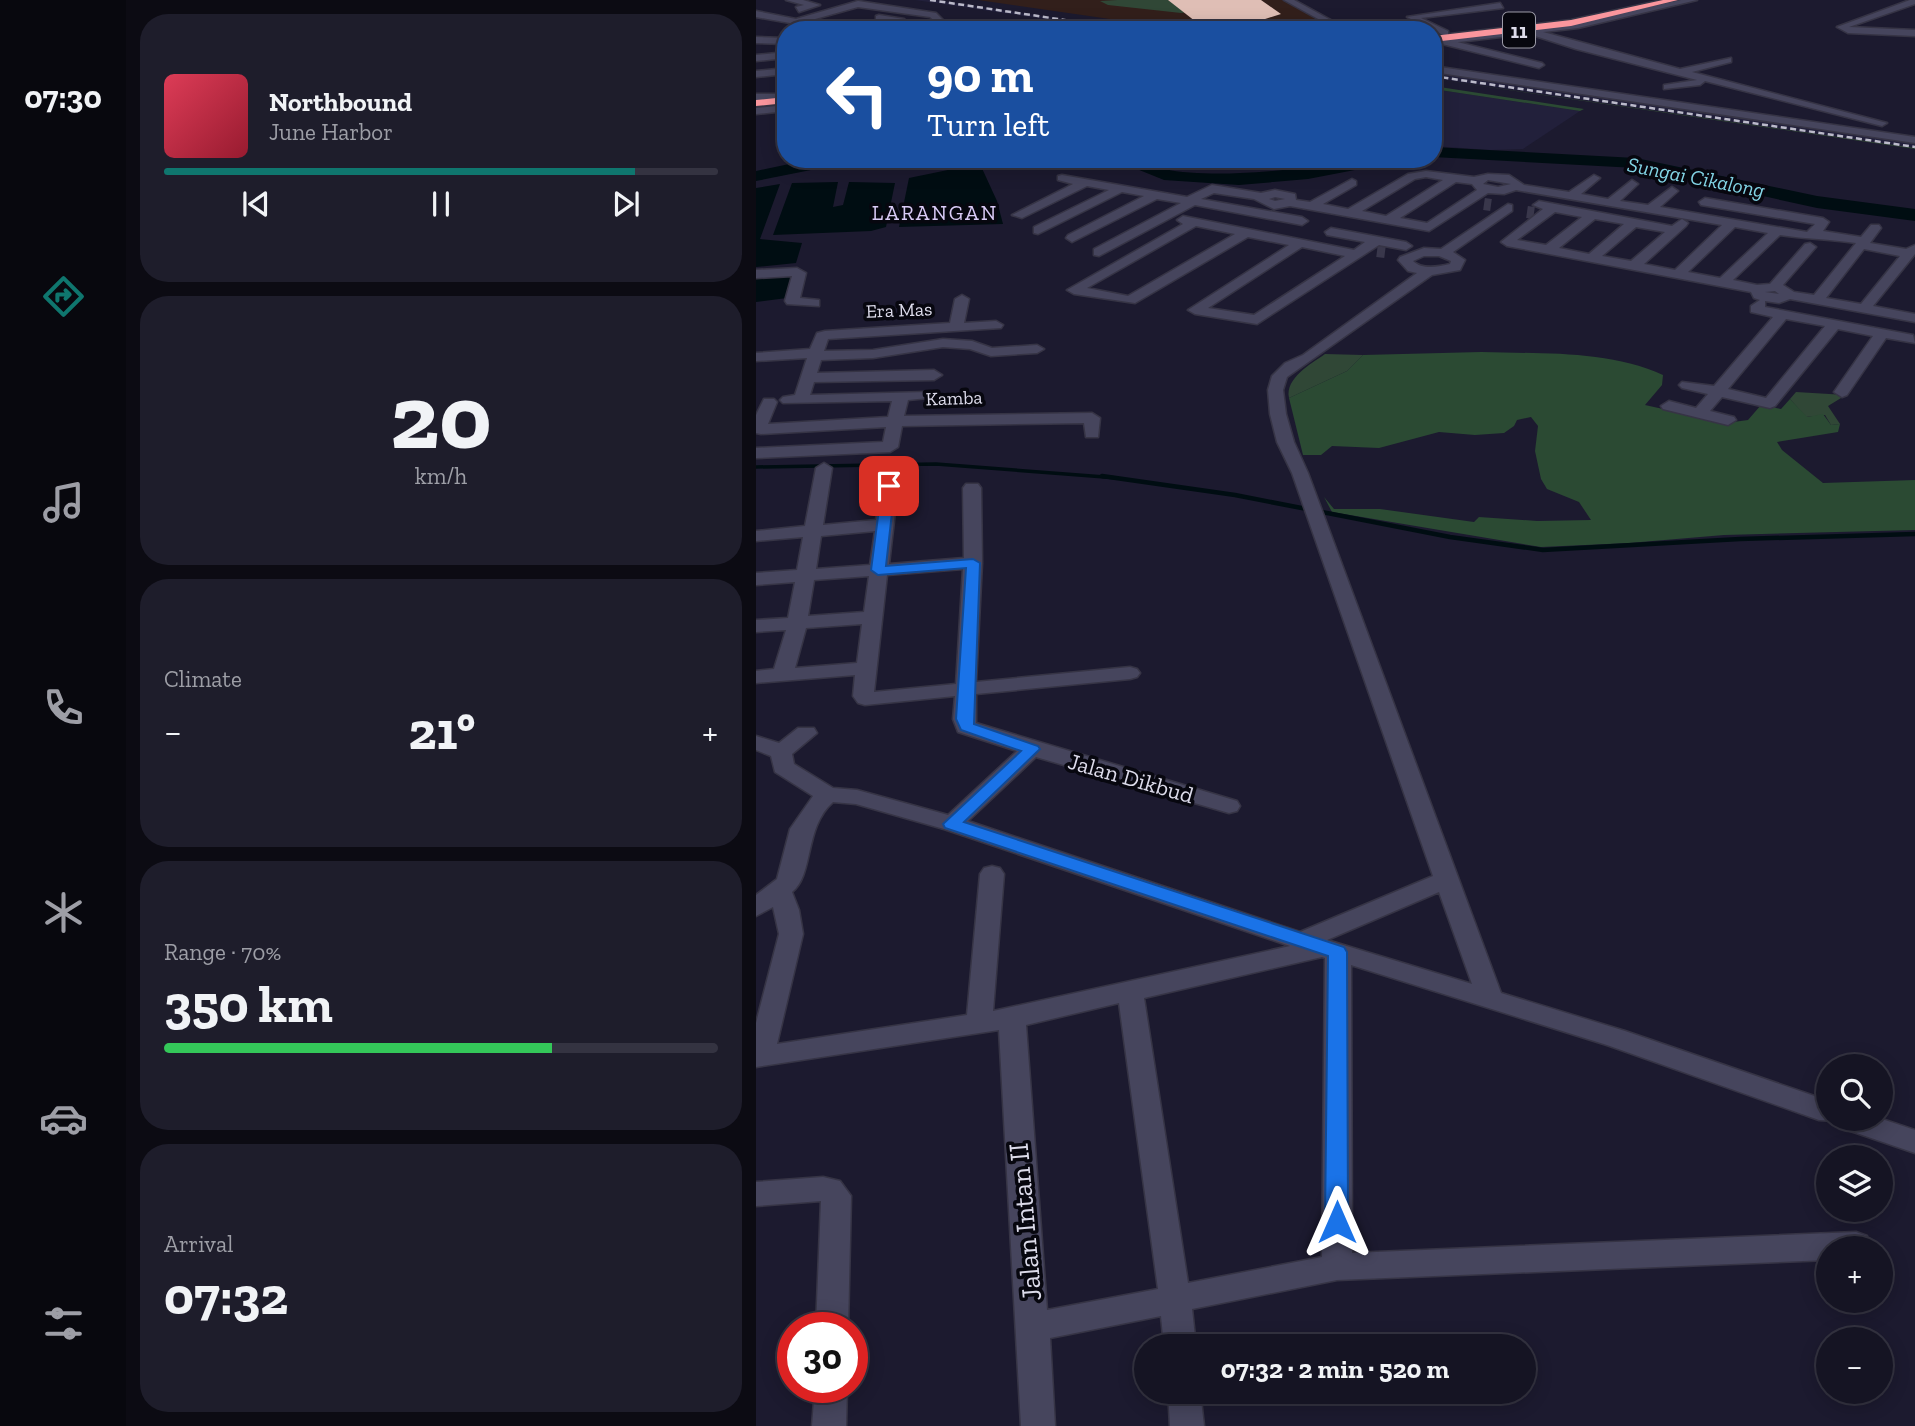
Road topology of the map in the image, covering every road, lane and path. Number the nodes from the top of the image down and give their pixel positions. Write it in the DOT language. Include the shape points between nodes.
graph roads {
  1 [pos="790,0"];
  2 [pos="1289,0"];
  3 [pos="1300,0"];
  4 [pos="1646,0"];
  5 [pos="1660,0"];
  6 [pos="1674,0"];
  7 [pos="1693,0"];
  8 [pos="1915,1"];
  9 [pos="859,2"];
  10 [pos="776,5"];
  11 [pos="816,5"];
  12 [pos="1500,6"];
  13 [pos="800,9"];
  14 [pos="836,9"];
  15 [pos="1322,11"];
  16 [pos="1311,12"];
  17 [pos="1617,12"];
  18 [pos="756,14"];
  19 [pos="773,16"];
  20 [pos="878,18"];
  21 [pos="756,21"];
  22 [pos="786,21"];
  23 [pos="806,21"];
  24 [pos="866,21"];
  25 [pos="901,21"];
  26 [pos="940,21"];
  27 [pos="1332,21"];
  28 [pos="1338,21"];
  29 [pos="1416,21"];
  30 [pos="1531,32"];
  31 [pos="1915,33"];
  32 [pos="777,34"];
  33 [pos="1442,37"];
  34 [pos="1442,38"];
  35 [pos="1442,38"];
  36 [pos="1442,39"];
  37 [pos="757,40"];
  38 [pos="770,42"];
  39 [pos="777,42"];
  40 [pos="1602,42"];
  41 [pos="1579,47"];
  42 [pos="777,50"];
  43 [pos="1655,54"];
  44 [pos="777,56"];
  45 [pos="756,58"];
  46 [pos="1728,60"];
  47 [pos="1633,61"];
  48 [pos="1539,65"];
  49 [pos="1442,66"];
  50 [pos="777,72"];
  51 [pos="1680,73"];
  52 [pos="756,74"];
  53 [pos="1709,80"];
  54 [pos="1668,86"];
  55 [pos="777,99"];
  56 [pos="756,102"];
  57 [pos="777,106"];
  58 [pos="1915,131"];
  59 [pos="1915,140"];
  60 [pos="1062,178"];
  61 [pos="1454,178"];
  62 [pos="1594,178"];
  63 [pos="1088,181"];
  64 [pos="1543,181"];
  65 [pos="1352,183"];
  66 [pos="1633,184"];
  67 [pos="1482,185"];
  68 [pos="1517,187"];
  69 [pos="1122,188"];
  70 [pos="1531,189"];
  71 [pos="1672,191"];
  72 [pos="1157,194"];
  73 [pos="1056,195"];
  74 [pos="1571,196"];
  75 [pos="1020,201"];
  76 [pos="1192,201"];
  77 [pos="1468,201"];
  78 [pos="1610,202"];
  79 [pos="1512,205"];
  80 [pos="1318,207"];
  81 [pos="1651,209"];
  82 [pos="1539,210"];
  83 [pos="1350,213"];
  84 [pos="1018,215"];
  85 [pos="1592,215"];
  86 [pos="1690,216"];
  87 [pos="1174,218"];
  88 [pos="1388,220"];
  89 [pos="1195,222"];
  90 [pos="1634,222"];
  91 [pos="1732,223"];
  92 [pos="1875,228"];
  93 [pos="1038,230"];
  94 [pos="1675,230"];
  95 [pos="1777,231"];
  96 [pos="1247,232"];
  97 [pos="1331,232"];
  98 [pos="1815,233"];
  99 [pos="1072,238"];
  100 [pos="1300,243"];
  101 [pos="1863,243"];
  102 [pos="1810,247"];
  103 [pos="1372,249"];
  104 [pos="1548,250"];
  105 [pos="1098,252"];
  106 [pos="1443,253"];
  107 [pos="1409,257"];
  108 [pos="1592,258"];
  109 [pos="1634,266"];
  110 [pos="1429,271"];
  111 [pos="756,274"];
  112 [pos="1678,274"];
  113 [pos="1723,283"];
  114 [pos="1766,291"];
  115 [pos="962,299"];
  116 [pos="1817,300"];
  117 [pos="814,303"];
  118 [pos="1864,309"];
  119 [pos="1783,314"];
  120 [pos="1915,318"];
  121 [pos="1834,324"];
  122 [pos="996,326"];
  123 [pos="956,327"];
  124 [pos="1882,333"];
  125 [pos="1913,339"];
  126 [pos="1037,349"];
  127 [pos="814,355"];
  128 [pos="756,357"];
  129 [pos="1293,363"];
  130 [pos="934,374"];
  131 [pos="809,378"];
  132 [pos="1687,385"];
  133 [pos="1718,392"];
  134 [pos="1842,392"];
  135 [pos="923,395"];
  136 [pos="901,396"];
  137 [pos="829,398"];
  138 [pos="801,399"];
  139 [pos="763,402"];
  140 [pos="1669,406"];
  141 [pos="1700,413"];
  142 [pos="1728,420"];
  143 [pos="896,422"];
  144 [pos="818,426"];
  145 [pos="1092,426"];
  146 [pos="812,450"];
  147 [pos="756,453"];
  148 [pos="824,468"];
  149 [pos="889,486"];
  150 [pos="972,488"];
  151 [pos="882,525"];
  152 [pos="812,532"];
  153 [pos="756,536"];
  154 [pos="973,563"];
  155 [pos="878,570"];
  156 [pos="806,576"];
  157 [pos="756,579"];
  158 [pos="872,617"];
  159 [pos="797,624"];
  160 [pos="756,626"];
  161 [pos="866,668"];
  162 [pos="1130,673"];
  163 [pos="783,674"];
  164 [pos="756,677"];
  165 [pos="966,690"];
  166 [pos="806,733"];
  167 [pos="756,742"];
  168 [pos="1032,749"];
  169 [pos="781,752"];
  170 [pos="828,795"];
  171 [pos="1229,806"];
  172 [pos="952,824"];
  173 [pos="992,874"];
  174 [pos="1445,880"];
  175 [pos="779,891"];
  176 [pos="756,908"];
  177 [pos="1321,947"];
  178 [pos="1130,992"];
  179 [pos="1490,999"];
  180 [pos="1012,1018"];
  181 [pos="979,1024"];
  182 [pos="758,1056"];
  183 [pos="1816,1107"];
  184 [pos="1883,1131"];
  185 [pos="1915,1142"];
  186 [pos="756,1194"];
  187 [pos="1816,1247"];
  188 [pos="1337,1267"];
  189 [pos="1175,1297"];
  190 [pos="832,1312"];
  191 [pos="1034,1327"];
  192 [pos="1179,1334"];
  193 [pos="830,1403"];
  194 [pos="1185,1404"];
  195 [pos="829,1426"];
  196 [pos="1038,1426"];
  197 [pos="1187,1426"];
  1 -- 11 [label="street"];
  2 -- 16 [label="street"];
  3 -- 15 [label="street"];
  4 -- 33 [label="street"];
  5 -- 17 [label="highway, 11"];
  6 -- 17 [label="highway, 11"];
  7 -- 30 [label="street"];
  8 -- 31 [label="street" via="1841,27"];
  9 -- 14 [label="street"];
  9 -- 26 [label="street" via="933,15"];
  10 -- 13 [label="street"];
  11 -- 13 [label="street"];
  11 -- 14 [label="street"];
  12 -- 29 [label="street" via="1411,17"];
  13 -- 19 [label="street"];
  14 -- 20 [label="street"];
  14 -- 23 [label="street"];
  15 -- 16 [label="street"];
  15 -- 28 [label="street"];
  16 -- 27 [label="street"];
  17 -- 34 [label="highway, 11" via="1523,30"];
  18 -- 19 [label="street"];
  19 -- 21 [label="street"];
  19 -- 22 [label="street"];
  20 -- 24 [label="street"];
  20 -- 25 [label="street"];
  30 -- 35 [label="street"];
  30 -- 41 [label="street"];
  32 -- 37 [label="street"];
  36 -- 48 [label="street"];
  37 -- 38 [label="street"];
  38 -- 39 [label="street"];
  38 -- 42 [label="street"];
  40 -- 41 [label="street"];
  41 -- 47 [label="street"];
  43 -- 47 [label="street"];
  44 -- 45 [label="street"];
  46 -- 51 [label="street"];
  47 -- 51 [label="street"];
  49 -- 59 [label="street"];
  50 -- 52 [label="street"];
  51 -- 53 [label="street"];
  53 -- 54 [label="street"];
  53 -- 58 [label="street"];
  55 -- 56 [label="highway"];
  56 -- 57 [label="street"];
  60 -- 63 [label="street"];
  61 -- 67 [label="street"];
  61 -- 83 [label="street" via="1412,176"];
  61 -- 88 [label="street"];
  62 -- 74 [label="street"];
  63 -- 69 [label="street"];
  63 -- 73 [label="street"];
  64 -- 70 [label="street"];
  65 -- 80 [label="street"];
  66 -- 78 [label="street"];
  67 -- 68 [label="street" via="1505,190"];
  67 -- 68 [label="street" via="1488,177 1507,174 1517,181"];
  67 -- 77 [label="street"];
  68 -- 70 [label="street"];
  69 -- 72 [label="street"];
  69 -- 93 [label="street"];
  70 -- 74 [label="street"];
  70 -- 79 [label="street"];
  71 -- 81 [label="street"];
  72 -- 76 [label="street"];
  72 -- 99 [label="street"];
  73 -- 75 [label="street"];
  73 -- 84 [label="street"];
  74 -- 78 [label="street"];
  76 -- 80 [label="street" via="1297,225"];
  76 -- 80 [label="street" via="1212,189 1262,197 1261,201 1270,204 1290,196"];
  76 -- 105 [label="street"];
  77 -- 79 [label="street"];
  77 -- 88 [label="street" via="1429,227"];
  78 -- 81 [label="street"];
  79 -- 82 [label="street"];
  79 -- 106 [label="street"];
  80 -- 83 [label="street"];
  81 -- 86 [label="street"];
  82 -- 85 [label="street"];
  82 -- 104 [label="street" via="1507,242"];
  83 -- 88 [label="street"];
  85 -- 90 [label="street"];
  85 -- 104 [label="street"];
  86 -- 91 [label="street"];
  86 -- 94 [label="street"];
  86 -- 98 [label="street" via="1709,199 1824,223"];
  87 -- 89 [label="street"];
  89 -- 96 [label="street"];
  89 -- 96 [label="street" via="1074,290 1130,300"];
  90 -- 94 [label="street"];
  90 -- 108 [label="street"];
  91 -- 95 [label="street"];
  91 -- 112 [label="street"];
  92 -- 101 [label="street"];
  94 -- 109 [label="street"];
  95 -- 98 [label="street"];
  95 -- 113 [label="street"];
  96 -- 100 [label="street"];
  97 -- 103 [label="street"];
  98 -- 101 [label="street"];
  100 -- 103 [label="street"];
  100 -- 103 [label="street" via="1195,310 1254,321"];
  101 -- 116 [label="street"];
  101 -- 118 [label="street" via="1910,251"];
  102 -- 114 [label="street"];
  103 -- 107 [label="street"];
  104 -- 108 [label="street"];
  106 -- 107 [label="street"];
  106 -- 110 [label="street" via="1456,258 1457,264"];
  107 -- 110 [label="street"];
  107 -- 129 [label="street" via="1292,355"];
  108 -- 109 [label="street"];
  109 -- 112 [label="street"];
  110 -- 129 [label="street" via="1308,358"];
  111 -- 117 [label="street" via="797,272 792,301"];
  112 -- 113 [label="street"];
  113 -- 114 [label="street"];
  114 -- 116 [label="street" via="1786,290 1788,295"];
  114 -- 119 [label="street" via="1756,309"];
  115 -- 123 [label="street"];
  116 -- 118 [label="street"];
  118 -- 120 [label="street"];
  119 -- 121 [label="street"];
  119 -- 133 [label="street"];
  121 -- 124 [label="street"];
  121 -- 133 [label="street" via="1770,402"];
  122 -- 123 [label="street, Era Mas"];
  123 -- 127 [label="street, Era Mas" via="830,333 822,336"];
  124 -- 125 [label="street"];
  124 -- 134 [label="street"];
  126 -- 127 [label="street" via="991,352 943,343 873,354"];
  127 -- 128 [label="street"];
  127 -- 131 [label="street"];
  129 -- 174 [label="street" via="1277,381 1276,401 1292,463 1300,473"];
  130 -- 131 [label="street"];
  131 -- 138 [label="street"];
  132 -- 133 [label="street"];
  133 -- 141 [label="street"];
  135 -- 136 [label="street, Kamba"];
  136 -- 137 [label="street, Kamba"];
  136 -- 143 [label="street"];
  137 -- 138 [label="street, Kamba"];
  137 -- 144 [label="street"];
  138 -- 139 [label="street, Kamba"];
  139 -- 144 [label="street, Kamba" via="760,428"];
  140 -- 141 [label="street"];
  141 -- 142 [label="street"];
  143 -- 144 [label="street, Kamba"];
  143 -- 145 [label="street, Kamba" via="953,418"];
  143 -- 146 [label="street" via="890,447"];
  144 -- 146 [label="street"];
  146 -- 147 [label="street"];
  148 -- 152 [label="street"];
  149 -- 151 [label="street"];
  150 -- 154 [label="street"];
  151 -- 152 [label="street"];
  151 -- 155 [label="street"];
  152 -- 153 [label="street"];
  152 -- 156 [label="street"];
  154 -- 155 [label="street"];
  154 -- 165 [label="street"];
  155 -- 156 [label="street"];
  155 -- 158 [label="street"];
  156 -- 157 [label="street"];
  156 -- 159 [label="street"];
  158 -- 159 [label="street"];
  158 -- 161 [label="street"];
  159 -- 160 [label="street"];
  159 -- 163 [label="street"];
  161 -- 163 [label="street"];
  161 -- 165 [label="street" via="865,699"];
  162 -- 165 [label="street"];
  163 -- 164 [label="street"];
  165 -- 168 [label="street, Jalan Dikbud" via="967,727"];
  166 -- 169 [label="street"];
  167 -- 169 [label="street"];
  168 -- 171 [label="street, Jalan Dikbud"];
  168 -- 172 [label="street"];
  169 -- 170 [label="street" via="783,767"];
  170 -- 172 [label="street" via="856,797"];
  170 -- 175 [label="street" via="806,822 788,883"];
  172 -- 177 [label="street"];
  173 -- 181 [label="street"];
  174 -- 177 [label="street"];
  174 -- 179 [label="street"];
  175 -- 176 [label="street"];
  175 -- 182 [label="street" via="791,933"];
  177 -- 178 [label="street"];
  177 -- 179 [label="street"];
  177 -- 188 [label="street"];
  178 -- 180 [label="street"];
  178 -- 189 [label="street"];
  179 -- 183 [label="street"];
  180 -- 181 [label="street"];
  180 -- 191 [label="street, Jalan Intan II"];
  181 -- 182 [label="street"];
  184 -- 185 [label="street"];
  186 -- 190 [label="street" via="822,1189 836,1196"];
  187 -- 188 [label="street"];
  188 -- 189 [label="street"];
  189 -- 191 [label="street"];
  189 -- 192 [label="street"];
  191 -- 196 [label="street, Jalan Intan II"];
  193 -- 195 [label="street"];
  194 -- 197 [label="street"];
}
